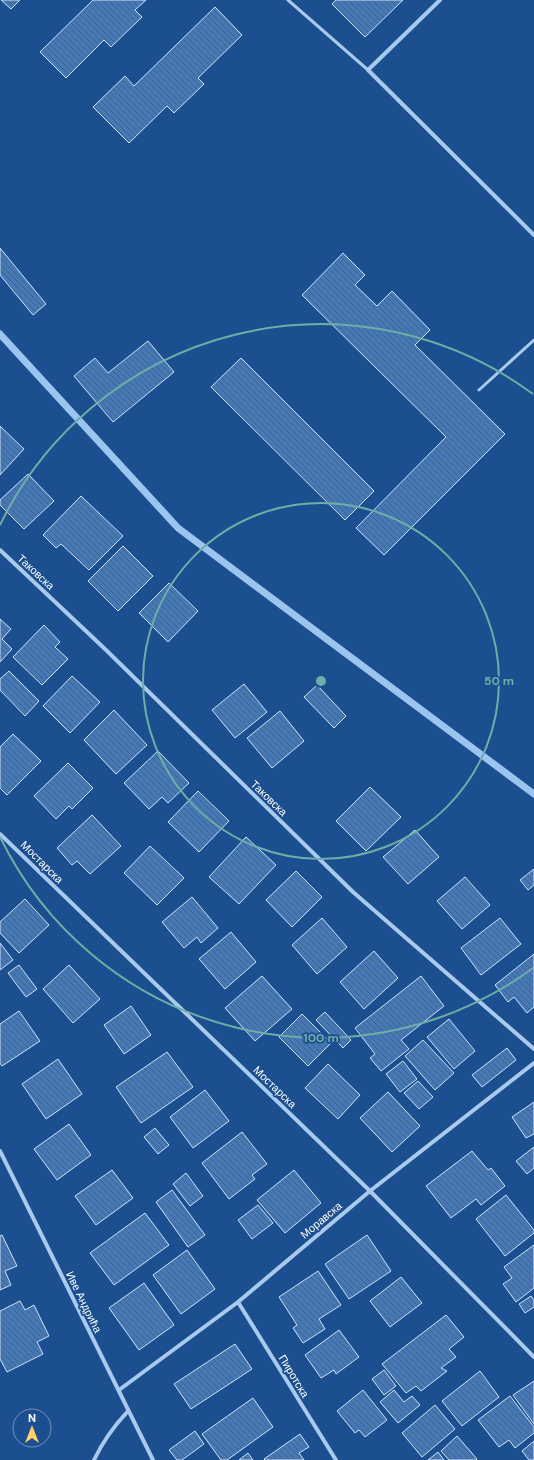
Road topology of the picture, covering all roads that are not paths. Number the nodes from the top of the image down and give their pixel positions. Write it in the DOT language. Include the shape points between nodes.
graph roads {
  1 [pos="288,0"];
  2 [pos="440,0"];
  3 [pos="368,70"];
  4 [pos="534,236"];
  5 [pos="534,340"];
  6 [pos="479,390"];
  7 [pos="0,550"];
  8 [pos="0,834"];
  9 [pos="534,1049"];
  10 [pos="534,1063"];
  11 [pos="0,1151"];
  12 [pos="370,1191"];
  13 [pos="238,1302"];
  14 [pos="534,1357"];
  15 [pos="119,1390"];
  16 [pos="128,1411"];
  17 [pos="94,1460"];
  18 [pos="153,1460"];
  19 [pos="336,1460"];
  1 -- 3 [label="lane"];
  2 -- 3 [label="street"];
  3 -- 4 [label="street"];
  5 -- 6 [label="lane"];
  7 -- 9 [label="street, Таковска" via="353,892"];
  8 -- 12 [label="street, Мостарска"];
  10 -- 12 [label="street, Моравска"];
  11 -- 15 [label="street, Иве Андрића"];
  12 -- 13 [label="street, Моравска"];
  12 -- 14 [label="street, Мостарска"];
  13 -- 15 [label="street, Моравска"];
  13 -- 19 [label="street, Пиротска"];
  15 -- 16 [label="street, Иве Андрића"];
  16 -- 17 [label="street" via="102,1443"];
  16 -- 18 [label="street, Иве Андрића"];
}
